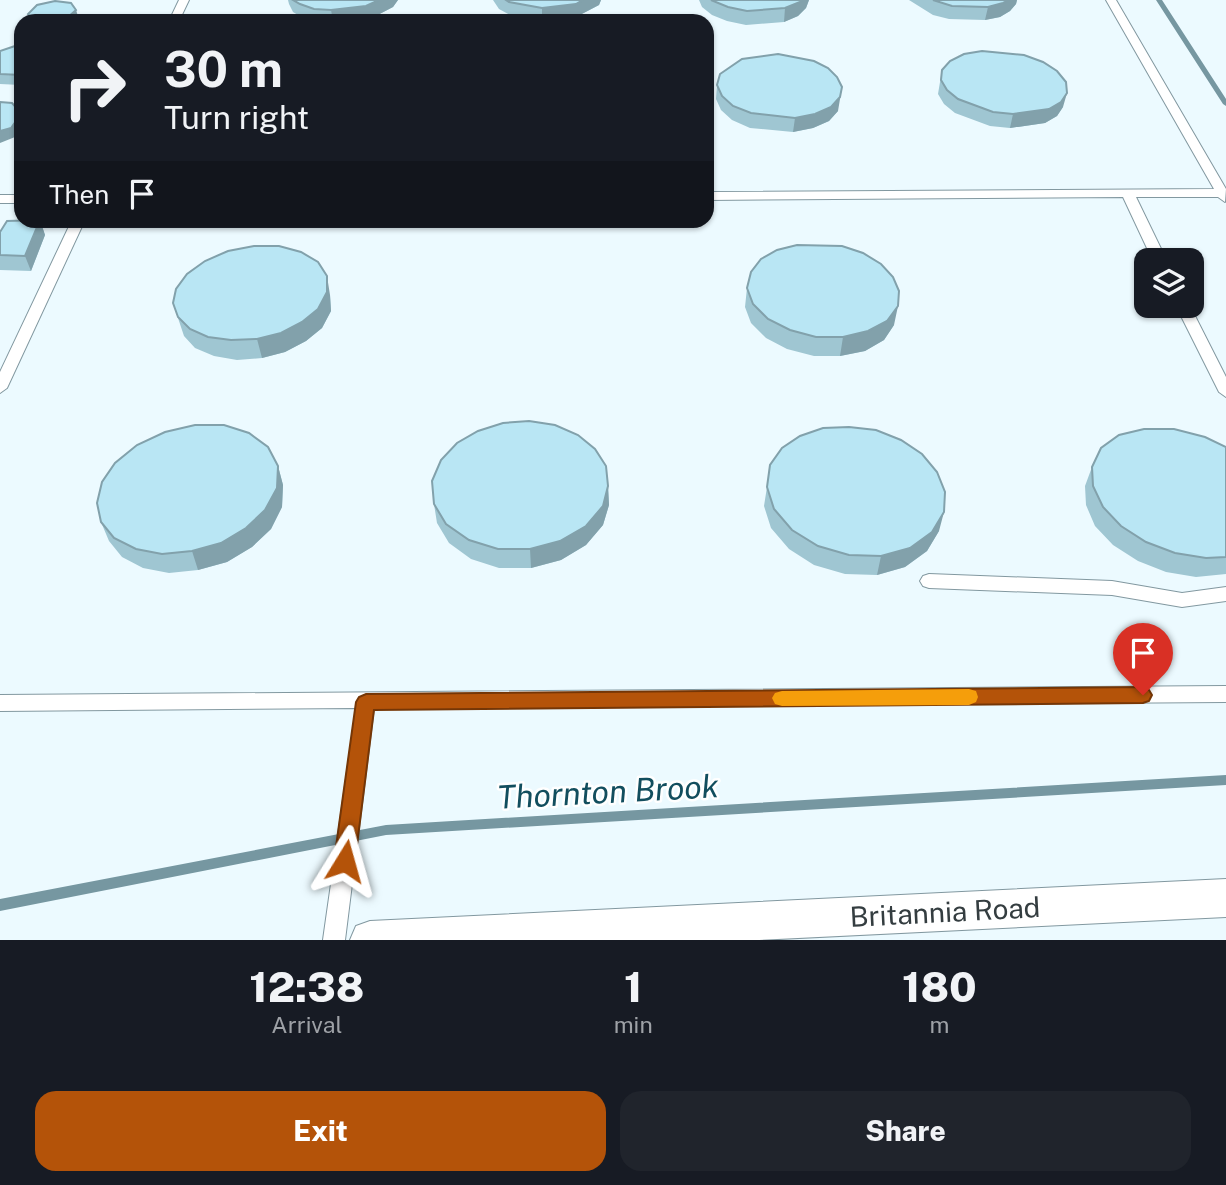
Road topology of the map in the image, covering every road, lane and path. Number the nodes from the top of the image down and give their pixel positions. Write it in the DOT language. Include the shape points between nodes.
graph roads {
  1 [pos="1111,0"];
  2 [pos="1128,194"];
  3 [pos="714,196"];
  4 [pos="1224,197"];
  5 [pos="75,228"];
  6 [pos="1154,248"];
  7 [pos="1189,318"];
  8 [pos="0,388"];
  9 [pos="1226,392"];
  10 [pos="929,581"];
  11 [pos="1226,594"];
  12 [pos="1226,694"];
  13 [pos="366,702"];
  14 [pos="0,703"];
  15 [pos="1226,898"];
  16 [pos="334,940"];
  17 [pos="370,940"];
  1 -- 4 [label="lane"];
  2 -- 3 [label="lane"];
  2 -- 4 [label="lane"];
  2 -- 6 [label="lane"];
  5 -- 8 [label="lane"];
  7 -- 9 [label="lane"];
  10 -- 11 [label="lane" via="1112,588 1181,600"];
  12 -- 13 [label="lane"];
  13 -- 14 [label="lane"];
  13 -- 16 [label="lane"];
  15 -- 17 [label="street, Britannia Road"];
}
